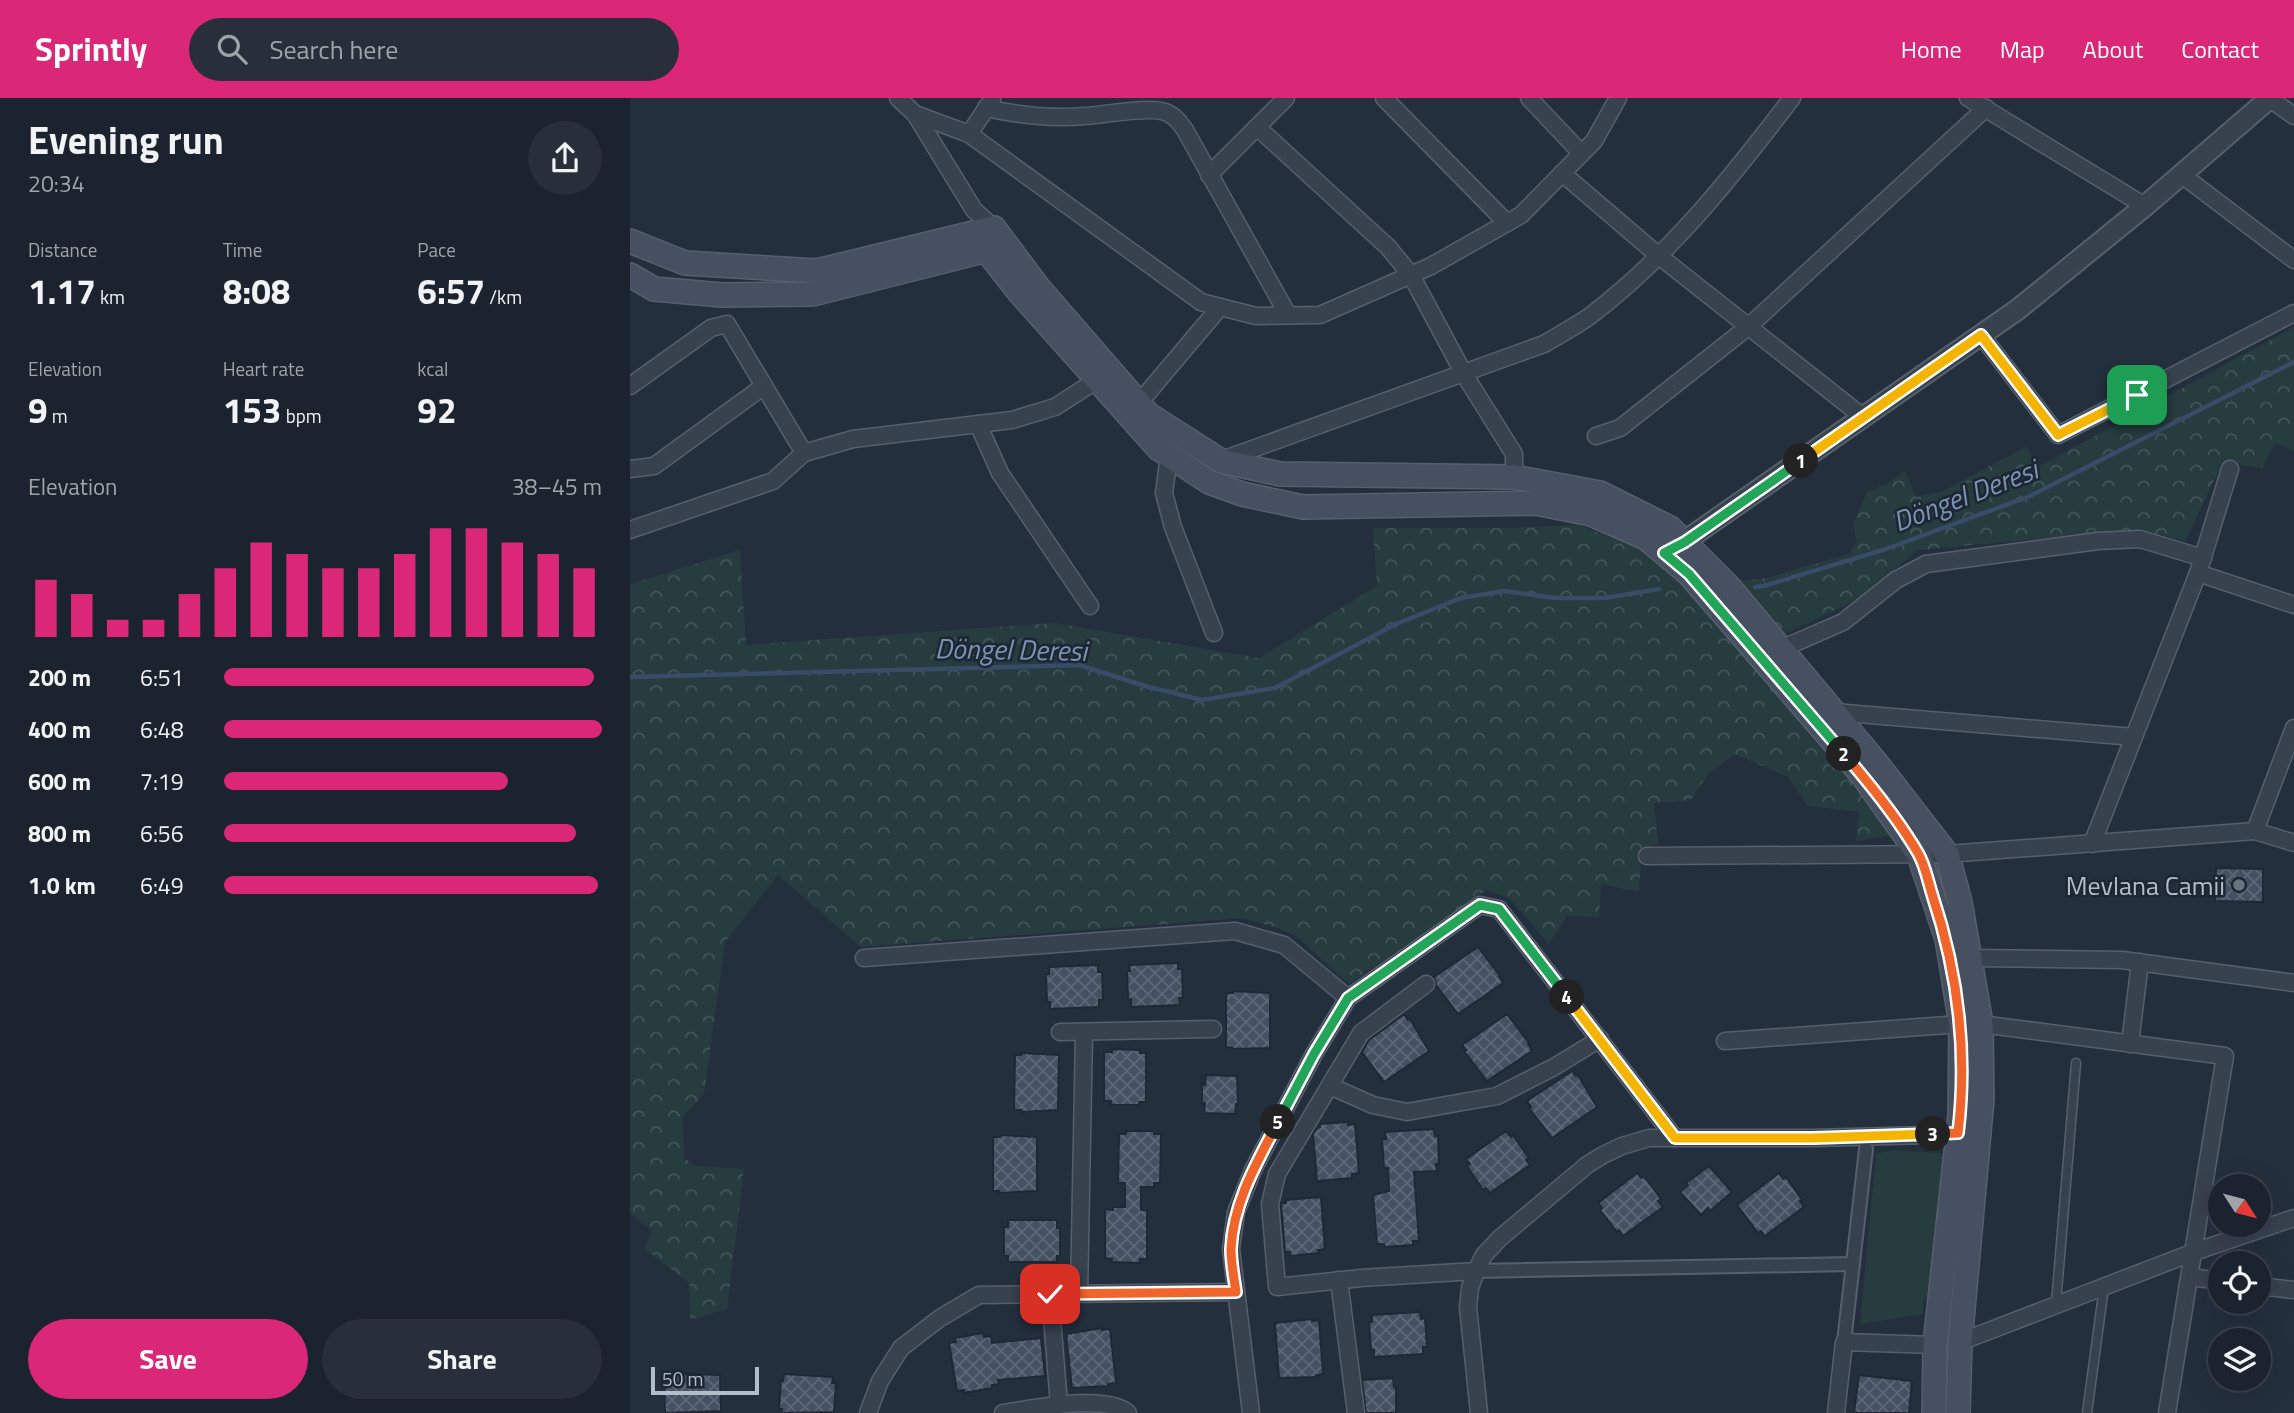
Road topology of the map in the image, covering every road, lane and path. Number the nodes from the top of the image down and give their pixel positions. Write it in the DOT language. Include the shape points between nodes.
graph roads {
  1 [pos="898,98"];
  2 [pos="1286,98"];
  3 [pos="1384,98"];
  4 [pos="1529,98"];
  5 [pos="1618,98"];
  6 [pos="1792,98"];
  7 [pos="1968,98"];
  8 [pos="2270,98"];
  9 [pos="990,103"];
  10 [pos="1986,108"];
  11 [pos="915,114"];
  12 [pos="2294,116"];
  13 [pos="1257,127"];
  14 [pos="969,134"];
  15 [pos="1581,153"];
  16 [pos="1562,173"];
  17 [pos="1209,175"];
  18 [pos="2182,175"];
  19 [pos="2145,206"];
  20 [pos="1507,223"];
  21 [pos="987,233"];
  22 [pos="630,241"];
  23 [pos="1659,256"];
  24 [pos="2294,260"];
  25 [pos="630,275"];
  26 [pos="1411,275"];
  27 [pos="1220,307"];
  28 [pos="2294,313"];
  29 [pos="1288,315"];
  30 [pos="1748,327"];
  31 [pos="1981,335"];
  32 [pos="1464,374"];
  33 [pos="1106,377"];
  34 [pos="630,386"];
  35 [pos="764,386"];
  36 [pos="1139,403"];
  37 [pos="1863,417"];
  38 [pos="978,424"];
  39 [pos="1596,436"];
  40 [pos="804,453"];
  41 [pos="1169,455"];
  42 [pos="1222,461"];
  43 [pos="630,469"];
  44 [pos="2230,469"];
  45 [pos="1514,477"];
  46 [pos="1209,482"];
  47 [pos="630,530"];
  48 [pos="1674,548"];
  49 [pos="2201,566"];
  50 [pos="2294,605"];
  51 [pos="1090,606"];
  52 [pos="1214,633"];
  53 [pos="1781,649"];
  54 [pos="1834,712"];
  55 [pos="2294,728"];
  56 [pos="2134,737"];
  57 [pos="2255,831"];
  58 [pos="2294,843"];
  59 [pos="2092,844"];
  60 [pos="1947,854"];
  61 [pos="1919,855"];
  62 [pos="1647,856"];
  63 [pos="864,958"];
  64 [pos="1970,958"];
  65 [pos="2140,962"];
  66 [pos="2294,982"];
  67 [pos="1426,984"];
  68 [pos="1348,998"];
  69 [pos="1971,1024"];
  70 [pos="1213,1029"];
  71 [pos="1060,1032"];
  72 [pos="1084,1032"];
  73 [pos="1600,1039"];
  74 [pos="1724,1041"];
  75 [pos="2130,1044"];
  76 [pos="2076,1063"];
  77 [pos="1330,1086"];
  78 [pos="1968,1134"];
  79 [pos="1675,1138"];
  80 [pos="1866,1149"];
  81 [pos="2294,1218"];
  82 [pos="2194,1252"];
  83 [pos="1853,1265"];
  84 [pos="1476,1271"];
  85 [pos="2190,1277"];
  86 [pos="2208,1279"];
  87 [pos="1339,1280"];
  88 [pos="2104,1287"];
  89 [pos="2271,1287"];
  90 [pos="2294,1290"];
  91 [pos="1236,1292"];
  92 [pos="1050,1294"];
  93 [pos="1079,1294"];
  94 [pos="2056,1306"];
  95 [pos="1844,1342"];
  96 [pos="1960,1342"];
  97 [pos="1935,1345"];
  98 [pos="1059,1405"];
  99 [pos="868,1413"];
  100 [pos="1003,1413"];
  101 [pos="1128,1413"];
  102 [pos="1251,1413"];
  103 [pos="1356,1413"];
  104 [pos="1479,1413"];
  105 [pos="1836,1413"];
  106 [pos="1934,1413"];
  107 [pos="1958,1413"];
  108 [pos="2087,1413"];
  109 [pos="2167,1413"];
  1 -- 11 [label="street"];
  2 -- 13 [label="street"];
  3 -- 20 [label="street"];
  4 -- 15 [label="street"];
  5 -- 15 [label="street" via="1594,141"];
  6 -- 23 [label="street" via="1740,166"];
  7 -- 10 [label="street"];
  8 -- 12 [label="street"];
  8 -- 18 [label="street"];
  9 -- 14 [label="street"];
  9 -- 17 [label="street" via="1020,115 1080,117 1164,111 1185,130"];
  10 -- 19 [label="street"];
  10 -- 30 [label="street"];
  11 -- 14 [label="street"];
  11 -- 21 [label="street"];
  13 -- 17 [label="street"];
  13 -- 26 [label="street" via="1388,247"];
  14 -- 27 [label="street" via="1201,302"];
  15 -- 16 [label="street"];
  16 -- 20 [label="street"];
  16 -- 23 [label="street"];
  17 -- 29 [label="street"];
  18 -- 19 [label="street"];
  18 -- 24 [label="street"];
  19 -- 31 [label="street"];
  20 -- 26 [label="street"];
  21 -- 22 [label="main road" via="817,271 685,263"];
  21 -- 25 [label="main road" via="813,294 722,295 654,289"];
  21 -- 33 [label="main road" via="1018,292"];
  23 -- 30 [label="street"];
  23 -- 32 [label="street" via="1589,317 1544,344"];
  26 -- 29 [label="street" via="1320,314"];
  26 -- 32 [label="street"];
  27 -- 29 [label="street" via="1256,316"];
  27 -- 36 [label="street"];
  28 -- 31 [label="street" via="2058,435"];
  30 -- 37 [label="street"];
  30 -- 39 [label="street" via="1620,428"];
  31 -- 37 [label="street"];
  32 -- 42 [label="street"];
  32 -- 45 [label="street" via="1514,454"];
  33 -- 36 [label="main road"];
  33 -- 38 [label="street" via="1055,408"];
  33 -- 41 [label="main road" via="1159,449"];
  34 -- 35 [label="street" via="711,328 727,324"];
  35 -- 40 [label="street"];
  35 -- 43 [label="street" via="654,466"];
  36 -- 42 [label="main road" via="1149,415"];
  37 -- 48 [label="street"];
  38 -- 40 [label="street" via="853,439"];
  38 -- 51 [label="street" via="1000,473"];
  40 -- 47 [label="street" via="773,481"];
  41 -- 46 [label="main road"];
  41 -- 52 [label="street" via="1164,494"];
  42 -- 45 [label="main road" via="1280,474"];
  42 -- 46 [label="street"];
  44 -- 49 [label="street"];
  45 -- 48 [label="main road" via="1600,493 1670,528"];
  46 -- 48 [label="main road" via="1303,507 1536,503 1591,514"];
  48 -- 53 [label="main road" via="1730,587"];
  48 -- 61 [label="main road" via="1689,574 1863,776"];
  49 -- 50 [label="street"];
  49 -- 53 [label="street" via="2140,539 1926,564 1896,580 1843,622"];
  49 -- 56 [label="street"];
  53 -- 54 [label="main road"];
  54 -- 56 [label="street"];
  54 -- 60 [label="main road"];
  55 -- 57 [label="street"];
  56 -- 59 [label="street"];
  57 -- 58 [label="street"];
  57 -- 59 [label="street"];
  59 -- 60 [label="street"];
  60 -- 61 [label="street"];
  60 -- 64 [label="main road"];
  61 -- 62 [label="street"];
  61 -- 69 [label="main road"];
  63 -- 68 [label="street" via="1235,931 1284,945"];
  64 -- 65 [label="street"];
  64 -- 69 [label="main road"];
  65 -- 66 [label="street"];
  65 -- 75 [label="street"];
  67 -- 77 [label="street" via="1361,1033"];
  68 -- 73 [label="street" via="1480,905 1499,909"];
  68 -- 91 [label="street" via="1253,1170 1236,1212 1231,1250"];
  69 -- 74 [label="street"];
  69 -- 75 [label="street"];
  69 -- 78 [label="main road"];
  70 -- 72 [label="street"];
  71 -- 72 [label="street"];
  72 -- 93 [label="street"];
  73 -- 77 [label="street" via="1497,1096 1407,1112 1373,1105"];
  73 -- 79 [label="street"];
  75 -- 82 [label="street" via="2225,1056"];
  76 -- 94 [label="lane"];
  77 -- 87 [label="street" via="1277,1174 1270,1204 1271,1243 1277,1287"];
  78 -- 79 [label="street"];
  78 -- 96 [label="main road"];
  78 -- 97 [label="main road"];
  79 -- 84 [label="street" via="1649,1138 1622,1146 1587,1165 1500,1238"];
  80 -- 83 [label="street"];
  81 -- 82 [label="street"];
  82 -- 85 [label="street"];
  82 -- 88 [label="street"];
  83 -- 84 [label="street"];
  83 -- 95 [label="street"];
  84 -- 87 [label="street"];
  84 -- 104 [label="street" via="1468,1307"];
  85 -- 86 [label="street"];
  85 -- 109 [label="street"];
  87 -- 103 [label="street"];
  88 -- 94 [label="street"];
  88 -- 108 [label="lane"];
  89 -- 90 [label="street"];
  91 -- 93 [label="street"];
  91 -- 102 [label="street"];
  92 -- 93 [label="street"];
  92 -- 98 [label="street"];
  92 -- 99 [label="street" via="979,1294 940,1318 901,1348 880,1381"];
  94 -- 96 [label="street"];
  95 -- 97 [label="street"];
  95 -- 105 [label="street"];
  96 -- 107 [label="main road"];
  97 -- 106 [label="main road"];
  98 -- 100 [label="street"];
  98 -- 101 [label="street" via="1112,1404"];
}
